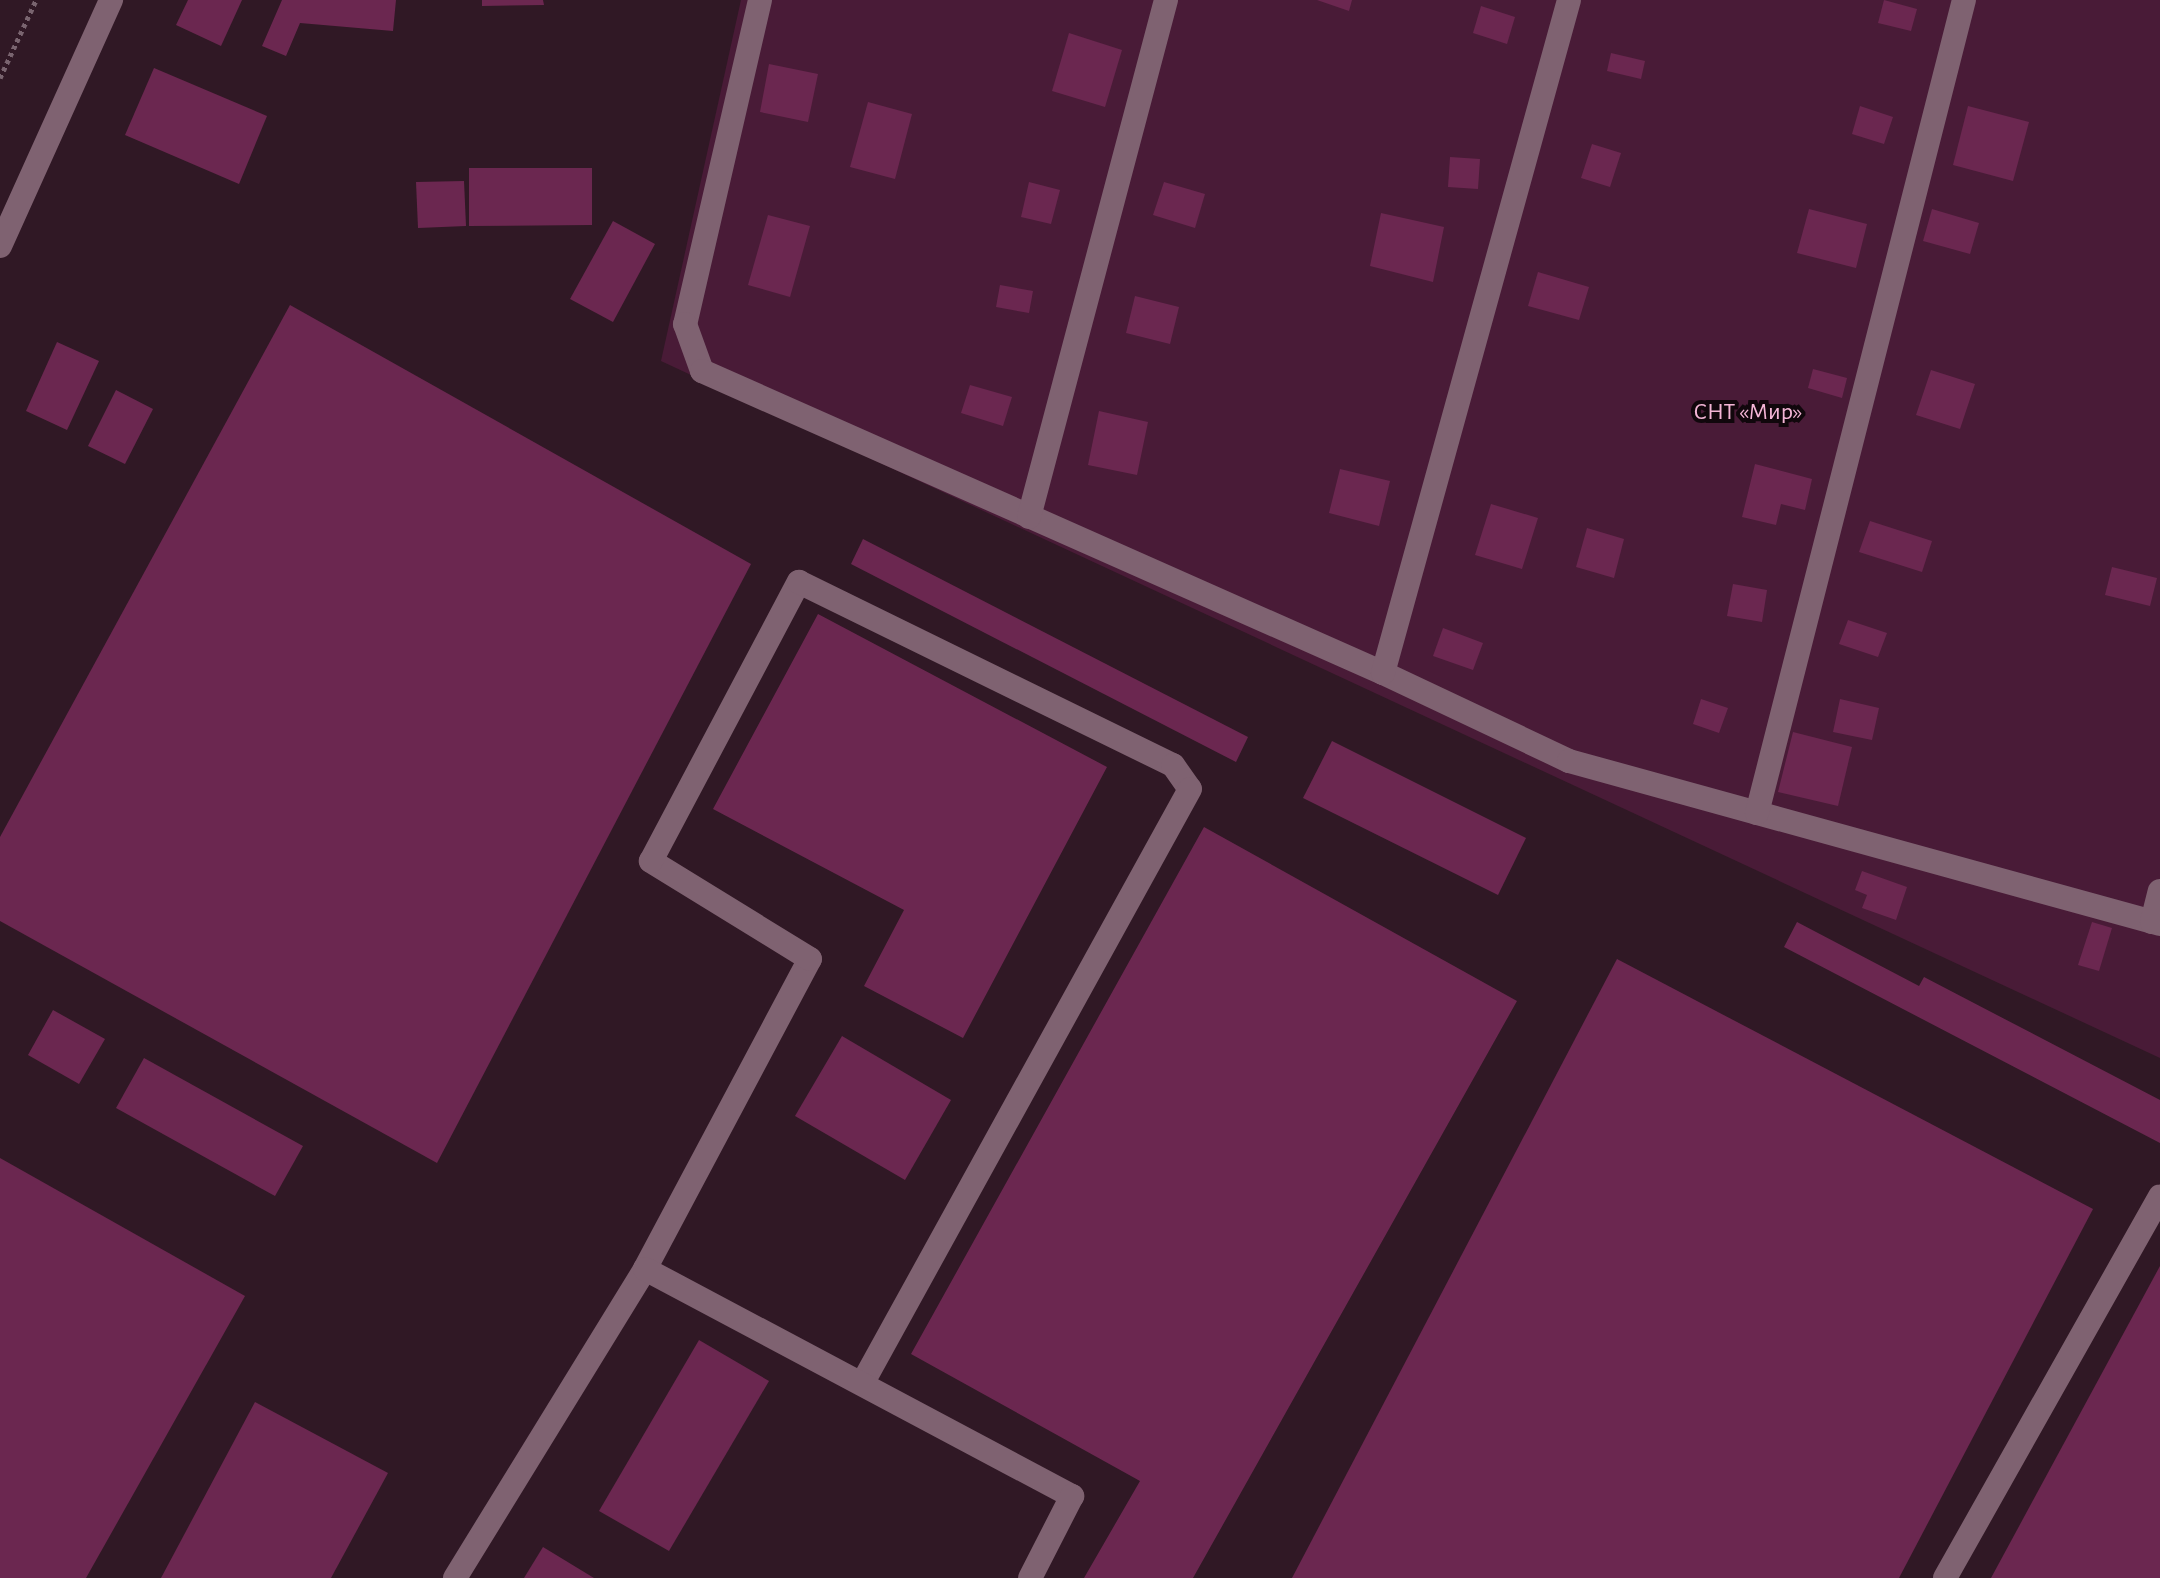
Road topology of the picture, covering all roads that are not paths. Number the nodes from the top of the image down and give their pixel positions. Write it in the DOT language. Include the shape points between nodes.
graph roads {
  1 [pos="111,0"];
  2 [pos="760,0"];
  3 [pos="1166,0"];
  4 [pos="1569,0"];
  5 [pos="1964,0"];
  6 [pos="0,246"];
  7 [pos="1029,517"];
  8 [pos="1383,673"];
  9 [pos="1757,813"];
  10 [pos="2160,891"];
  11 [pos="2156,923"];
  12 [pos="2160,1196"];
  13 [pos="645,1269"];
  14 [pos="862,1384"];
  15 [pos="455,1578"];
  16 [pos="1030,1578"];
  17 [pos="1945,1578"];
  1 -- 6 [label="street"];
  2 -- 7 [label="street" via="685,324 702,371"];
  3 -- 7 [label="street"];
  4 -- 8 [label="street"];
  5 -- 9 [label="street"];
  7 -- 8 [label="street"];
  8 -- 9 [label="street" via="1569,761"];
  9 -- 11 [label="street"];
  10 -- 11 [label="street"];
  12 -- 17 [label="street"];
  13 -- 14 [label="street"];
  13 -- 14 [label="street" via="810,959 651,861 799,582 1173,765 1190,789"];
  13 -- 15 [label="street"];
  14 -- 16 [label="street" via="1072,1496"];
}
